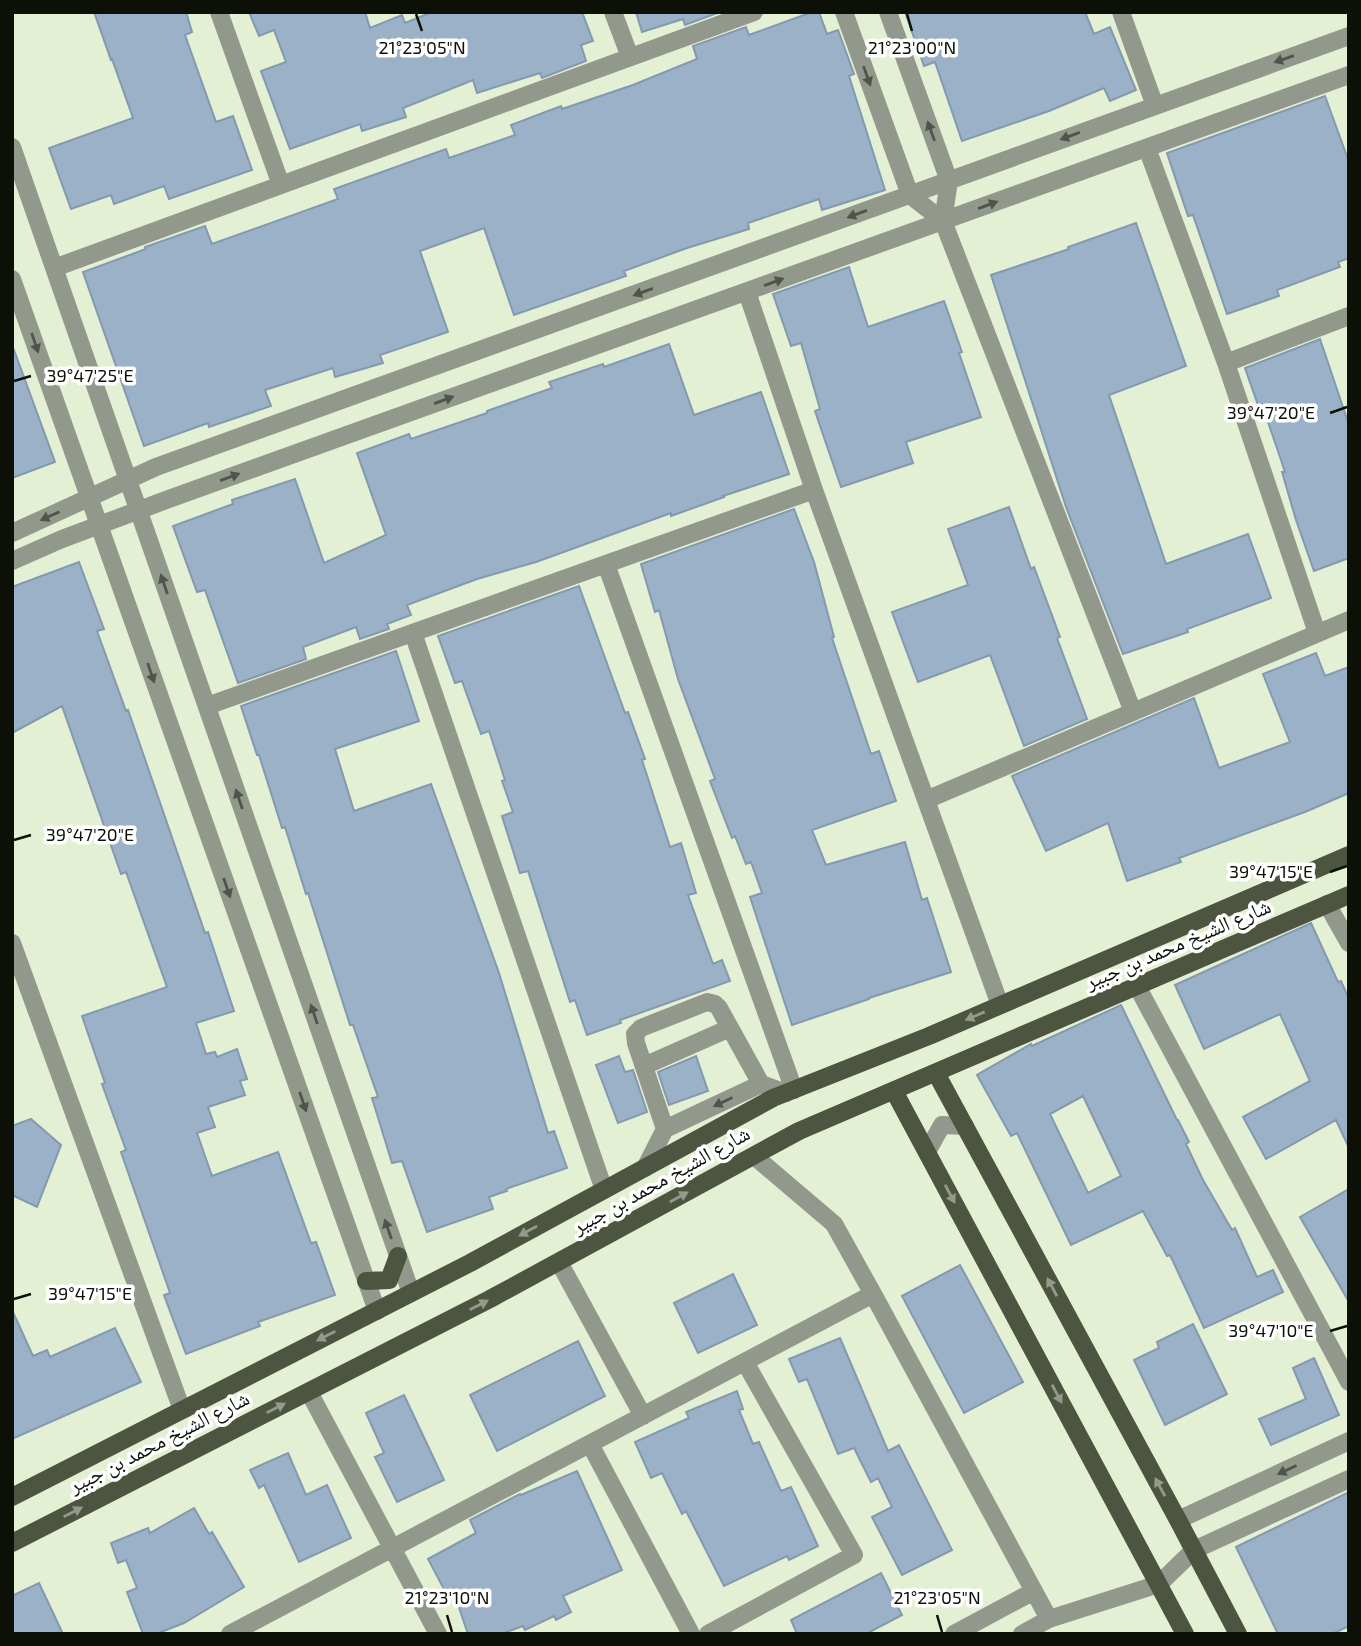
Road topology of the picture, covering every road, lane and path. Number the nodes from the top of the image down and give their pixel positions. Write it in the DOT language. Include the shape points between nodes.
graph roads {
  1 [pos="219,12"];
  2 [pos="613,12"];
  3 [pos="754,12"];
  4 [pos="844,12"];
  5 [pos="888,12"];
  6 [pos="1121,12"];
  7 [pos="1349,36"];
  8 [pos="630,57"];
  9 [pos="1349,75"];
  10 [pos="1155,106"];
  11 [pos="12,147"];
  12 [pos="1147,148"];
  13 [pos="948,181"];
  14 [pos="281,184"];
  15 [pos="909,195"];
  16 [pos="943,221"];
  17 [pos="54,268"];
  18 [pos="13,282"];
  19 [pos="747,292"];
  20 [pos="1349,316"];
  21 [pos="1226,363"];
  22 [pos="128,480"];
  23 [pos="814,490"];
  24 [pos="90,498"];
  25 [pos="138,510"];
  26 [pos="99,525"];
  27 [pos="12,533"];
  28 [pos="12,561"];
  29 [pos="606,564"];
  30 [pos="1349,620"];
  31 [pos="413,633"];
  32 [pos="1317,633"];
  33 [pos="206,706"];
  34 [pos="1133,712"];
  35 [pos="926,800"];
  36 [pos="1349,855"];
  37 [pos="1349,895"];
  38 [pos="1327,904"];
  39 [pos="12,943"];
  40 [pos="1349,943"];
  41 [pos="1137,986"];
  42 [pos="1000,1005"];
  43 [pos="730,1028"];
  44 [pos="644,1066"];
  45 [pos="936,1073"];
  46 [pos="761,1084"];
  47 [pos="894,1091"];
  48 [pos="790,1092"];
  49 [pos="965,1126"];
  50 [pos="665,1129"];
  51 [pos="927,1152"];
  52 [pos="754,1156"];
  53 [pos="645,1168"];
  54 [pos="604,1190"];
  55 [pos="398,1256"];
  56 [pos="559,1262"];
  57 [pos="366,1281"];
  58 [pos="411,1293"];
  59 [pos="873,1294"];
  60 [pos="377,1311"];
  61 [pos="745,1362"];
  62 [pos="1349,1382"];
  63 [pos="309,1392"];
  64 [pos="183,1410"];
  65 [pos="642,1416"];
  66 [pos="1349,1441"];
  67 [pos="590,1444"];
  68 [pos="1349,1479"];
  69 [pos="12,1497"];
  70 [pos="1178,1520"];
  71 [pos="12,1542"];
  72 [pos="392,1548"];
  73 [pos="1194,1550"];
  74 [pos="1159,1584"];
  75 [pos="1034,1591"];
  76 [pos="1049,1619"];
  77 [pos="230,1634"];
  78 [pos="438,1634"];
  79 [pos="691,1634"];
  80 [pos="708,1634"];
  81 [pos="954,1634"];
  82 [pos="1022,1634"];
  83 [pos="1185,1634"];
  84 [pos="1238,1634"];
  1 -- 14 [label="street"];
  2 -- 8 [label="street"];
  3 -- 8 [label="street"];
  4 -- 15 [label="street, one-way"];
  13 -- 5 [label="street, one-way"];
  6 -- 10 [label="street"];
  7 -- 10 [label="street, one-way"];
  8 -- 14 [label="street"];
  9 -- 12 [label="street"];
  10 -- 13 [label="street, one-way"];
  11 -- 17 [label="street"];
  16 -- 12 [label="street, one-way"];
  12 -- 21 [label="street"];
  13 -- 15 [label="street"];
  13 -- 16 [label="street"];
  14 -- 17 [label="street"];
  15 -- 16 [label="street"];
  15 -- 22 [label="street, one-way"];
  19 -- 16 [label="street, one-way"];
  16 -- 34 [label="street"];
  17 -- 22 [label="street"];
  18 -- 24 [label="street, one-way"];
  19 -- 23 [label="street"];
  25 -- 19 [label="street, one-way"];
  20 -- 21 [label="street"];
  21 -- 32 [label="street"];
  22 -- 24 [label="street"];
  22 -- 25 [label="street"];
  23 -- 29 [label="street"];
  23 -- 35 [label="street"];
  24 -- 26 [label="street"];
  24 -- 27 [label="street, one-way"];
  25 -- 26 [label="street"];
  33 -- 25 [label="street, one-way"];
  26 -- 28 [label="street"];
  26 -- 57 [label="street, one-way"];
  29 -- 31 [label="street"];
  29 -- 48 [label="street"];
  30 -- 32 [label="street"];
  31 -- 33 [label="street"];
  31 -- 54 [label="street"];
  32 -- 34 [label="street"];
  55 -- 33 [label="street, one-way"];
  34 -- 35 [label="street"];
  35 -- 42 [label="street"];
  36 -- 42 [label="main road, شارع الشيخ محمد بن جبير"];
  37 -- 38 [label="main road, شارع الشيخ محمد بن جبير"];
  38 -- 40 [label="street"];
  38 -- 41 [label="main road, شارع الشيخ محمد بن جبير"];
  39 -- 64 [label="street"];
  41 -- 45 [label="main road, شارع الشيخ محمد بن جبير"];
  41 -- 62 [label="street"];
  42 -- 48 [label="main road, شارع الشيخ محمد بن جبير, one-way"];
  43 -- 44 [label="street"];
  43 -- 44 [label="street" via="719,1008 707,1002 641,1028 635,1034"];
  43 -- 46 [label="street"];
  44 -- 50 [label="street"];
  45 -- 47 [label="main road, شارع الشيخ محمد بن جبير"];
  45 -- 49 [label="main road"];
  46 -- 48 [label="street"];
  46 -- 50 [label="street, one-way"];
  47 -- 51 [label="main road"];
  47 -- 52 [label="main road, شارع الشيخ محمد بن جبير" via="799,1131"];
  48 -- 53 [label="main road, شارع الشيخ محمد بن جبير"];
  49 -- 51 [label="street" via="942,1125"];
  70 -- 49 [label="main road, one-way"];
  50 -- 53 [label="street"];
  51 -- 74 [label="main road, one-way"];
  56 -- 52 [label="main road, شارع الشيخ محمد بن جبير, one-way"];
  52 -- 59 [label="street" via="834,1224"];
  53 -- 54 [label="main road, شارع الشيخ محمد بن جبير"];
  54 -- 58 [label="main road, شارع الشيخ محمد بن جبير, one-way"];
  55 -- 57 [label="main road" via="389,1280"];
  55 -- 58 [label="street"];
  63 -- 56 [label="main road, شارع الشيخ محمد بن جبير, one-way"];
  56 -- 65 [label="street"];
  57 -- 60 [label="street"];
  58 -- 60 [label="main road, شارع الشيخ محمد بن جبير"];
  59 -- 61 [label="street"];
  59 -- 75 [label="street"];
  60 -- 64 [label="main road, شارع الشيخ محمد بن جبير, one-way"];
  61 -- 65 [label="street"];
  61 -- 80 [label="street" via="854,1555"];
  71 -- 63 [label="main road, شارع الشيخ محمد بن جبير, one-way"];
  63 -- 72 [label="street"];
  64 -- 69 [label="main road, شارع الشيخ محمد بن جبير"];
  65 -- 67 [label="street"];
  66 -- 70 [label="street, one-way"];
  67 -- 72 [label="street"];
  67 -- 79 [label="street"];
  68 -- 73 [label="street"];
  70 -- 73 [label="main road"];
  72 -- 77 [label="street"];
  72 -- 78 [label="street"];
  73 -- 74 [label="street"];
  73 -- 84 [label="main road"];
  74 -- 76 [label="street"];
  74 -- 83 [label="main road"];
  75 -- 76 [label="street"];
  75 -- 81 [label="street"];
  76 -- 82 [label="street"];
}
